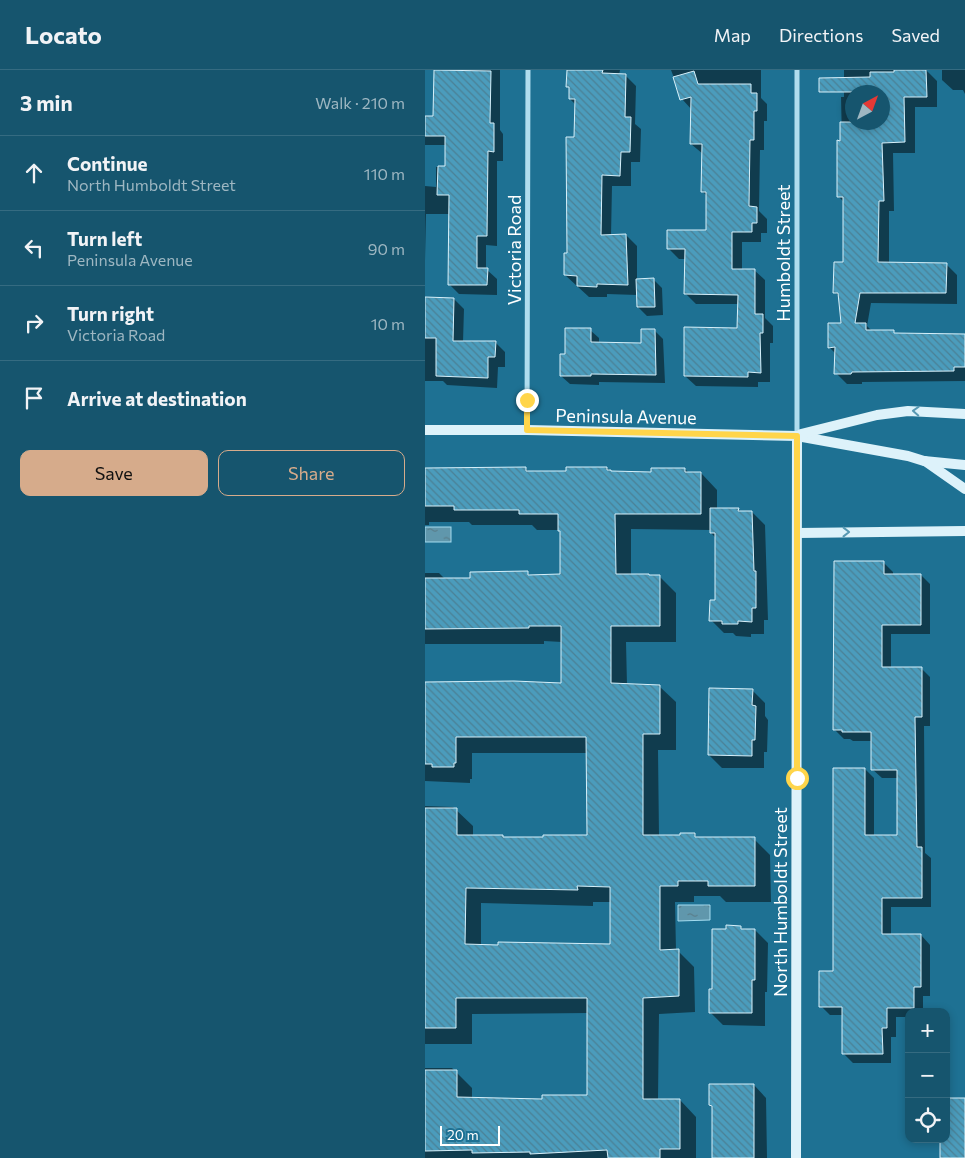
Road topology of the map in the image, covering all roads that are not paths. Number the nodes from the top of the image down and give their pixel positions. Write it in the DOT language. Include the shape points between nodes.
graph roads {
  1 [pos="528,70"];
  2 [pos="797,70"];
  3 [pos="965,414"];
  4 [pos="425,430"];
  5 [pos="527,430"];
  6 [pos="797,436"];
  7 [pos="924,461"];
  8 [pos="965,465"];
  9 [pos="965,489"];
  10 [pos="965,531"];
  11 [pos="798,533"];
  12 [pos="796,1158"];
  1 -- 5 [label="street, Victoria Road"];
  2 -- 6 [label="street, Humboldt Street"];
  3 -- 6 [label="street, Peninsula Avenue, one-way" via="908,411 877,415"];
  4 -- 5 [label="street, Peninsula Avenue"];
  5 -- 6 [label="street, Peninsula Avenue"];
  6 -- 7 [label="street, Peninsula Avenue"];
  6 -- 11 [label="street, North Humboldt Street"];
  7 -- 8 [label="street, Peninsula Avenue"];
  7 -- 9 [label="street"];
  11 -- 10 [label="street, one-way"];
  11 -- 12 [label="street, North Humboldt Street"];
}
